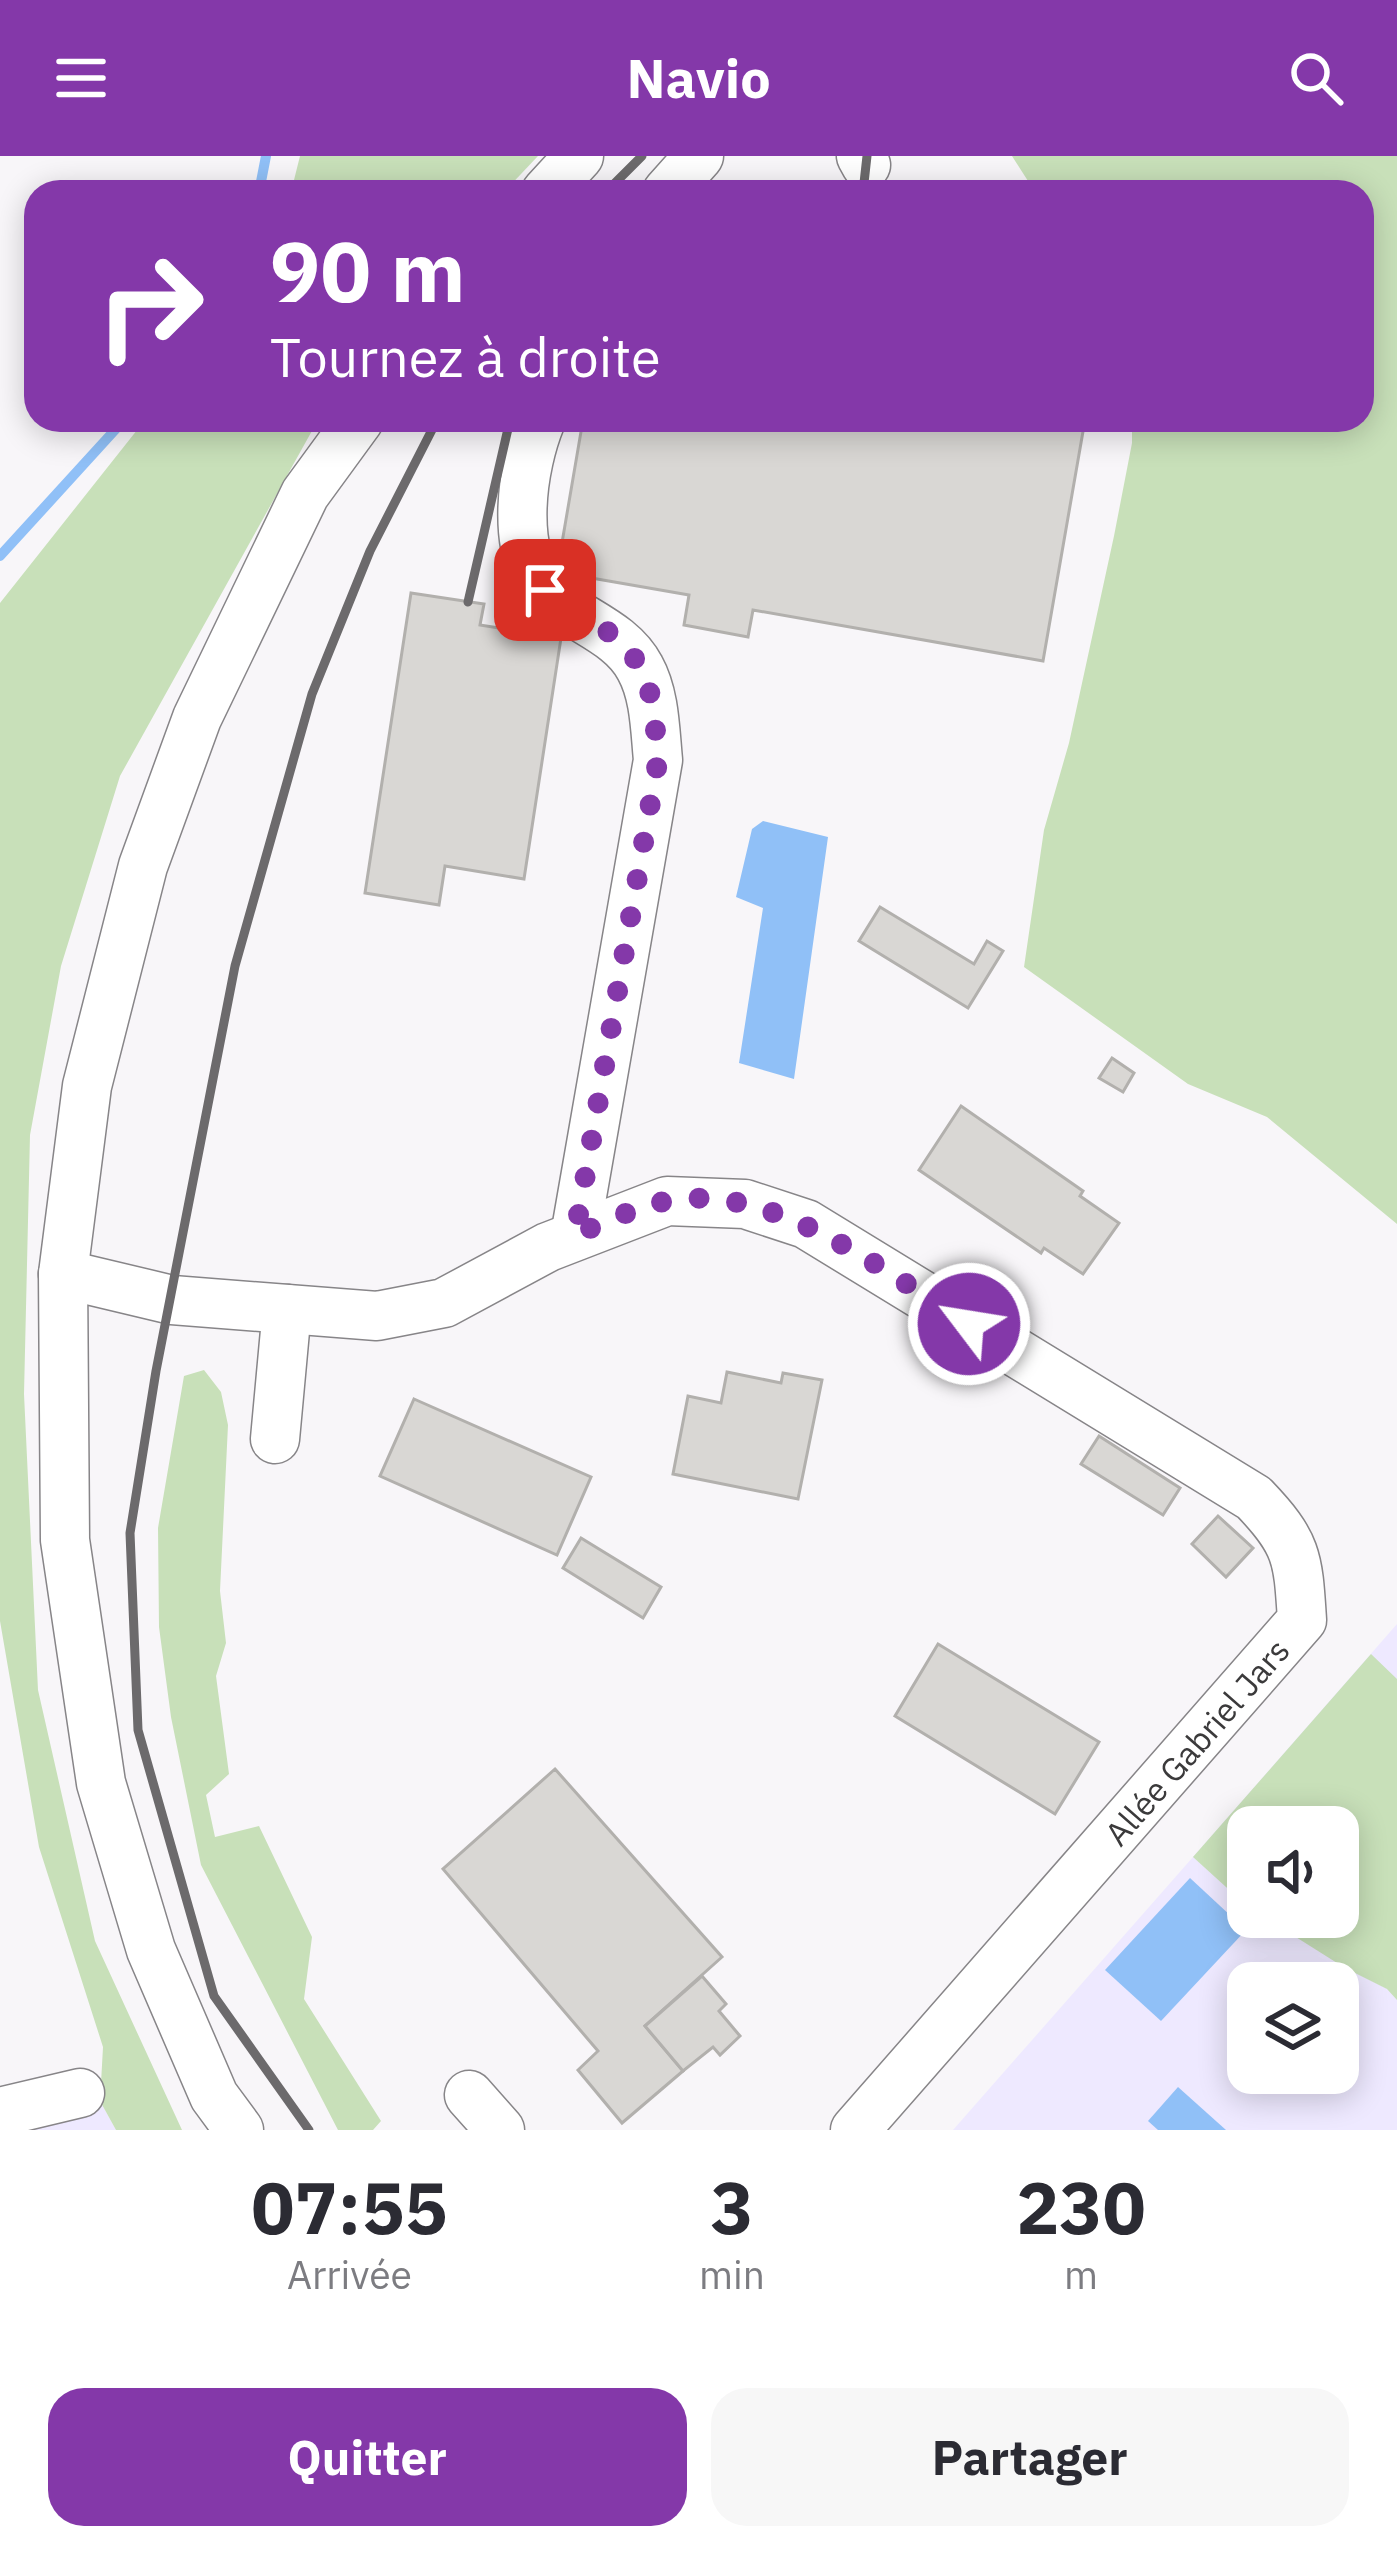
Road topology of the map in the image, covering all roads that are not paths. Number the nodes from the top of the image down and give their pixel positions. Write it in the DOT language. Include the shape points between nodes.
graph roads {
  1 [pos="579,156"];
  2 [pos="699,156"];
  3 [pos="557,180"];
  4 [pos="678,180"];
  5 [pos="350,432"];
  6 [pos="536,432"];
  7 [pos="575,1235"];
  8 [pos="63,1274"];
  9 [pos="287,1309"];
  10 [pos="275,1439"];
  11 [pos="80,2093"];
  12 [pos="0,2112"];
  13 [pos="238,2130"];
  14 [pos="855,2130"];
  1 -- 3 [label="street"];
  2 -- 4 [label="street"];
  5 -- 8 [label="street" via="305,494 196,718 143,866 87,1087"];
  6 -- 7 [label="street" via="520,517 530,556 545,590 640,666 658,760"];
  7 -- 9 [label="street, Allée Gabriel Jars" via="444,1303 377,1316"];
  7 -- 14 [label="street, Allée Gabriel Jars" via="667,1201 746,1204 806,1224 1254,1498 1286,1531 1299,1565 1302,1620"];
  8 -- 9 [label="street, Allée Gabriel Jars" via="172,1300"];
  8 -- 13 [label="street" via="65,1540 100,1784 152,1950 214,2096"];
  9 -- 10 [label="street"];
  11 -- 12 [label="street"];
}
